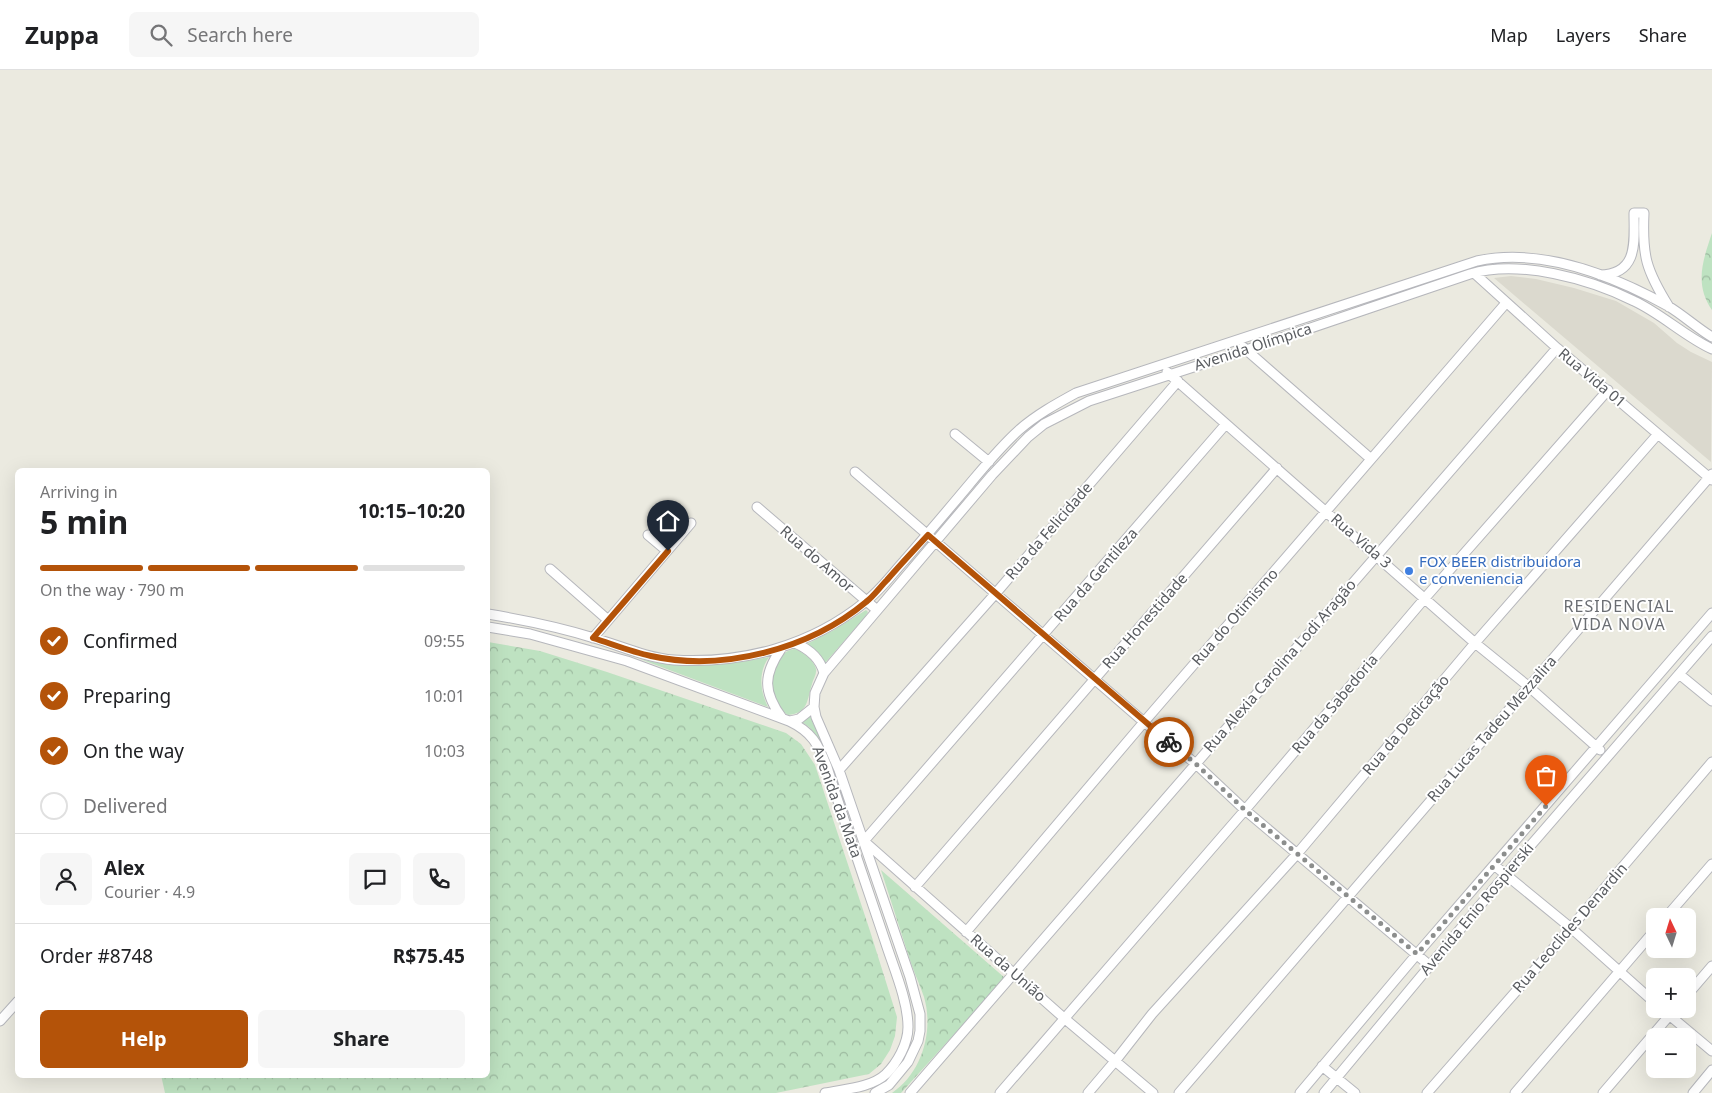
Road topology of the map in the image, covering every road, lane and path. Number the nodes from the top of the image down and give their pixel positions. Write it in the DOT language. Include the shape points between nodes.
graph roads {
  1 [pos="1474,273"];
  2 [pos="1600,276"];
  3 [pos="1506,303"];
  4 [pos="1670,308"];
  5 [pos="1712,337"];
  6 [pos="1238,340"];
  7 [pos="1557,348"];
  8 [pos="1712,349"];
  9 [pos="1246,350"];
  10 [pos="1160,366"];
  11 [pos="1170,375"];
  12 [pos="1178,382"];
  13 [pos="1608,390"];
  14 [pos="1226,424"];
  15 [pos="955,434"];
  16 [pos="1658,434"];
  17 [pos="1371,459"];
  18 [pos="989,462"];
  19 [pos="1277,468"];
  20 [pos="855,472"];
  21 [pos="1711,477"];
  22 [pos="757,507"];
  23 [pos="1327,511"];
  24 [pos="691,523"];
  25 [pos="648,535"];
  26 [pos="928,535"];
  27 [pos="936,541"];
  28 [pos="668,551"];
  29 [pos="1376,555"];
  30 [pos="550,569"];
  31 [pos="996,592"];
  32 [pos="1425,598"];
  33 [pos="867,601"];
  34 [pos="877,610"];
  35 [pos="1712,613"];
  36 [pos="490,614"];
  37 [pos="608,620"];
  38 [pos="866,623"];
  39 [pos="490,627"];
  40 [pos="1044,634"];
  41 [pos="1712,636"];
  42 [pos="593,638"];
  43 [pos="795,643"];
  44 [pos="1475,643"];
  45 [pos="780,648"];
  46 [pos="824,673"];
  47 [pos="1679,674"];
  48 [pos="1095,678"];
  49 [pos="1528,686"];
  50 [pos="1712,701"];
  51 [pos="814,707"];
  52 [pos="786,720"];
  53 [pos="1144,722"];
  54 [pos="1596,747"];
  55 [pos="1607,756"];
  56 [pos="1712,762"];
  57 [pos="1196,764"];
  58 [pos="840,770"];
  59 [pos="1245,810"];
  60 [pos="866,840"];
  61 [pos="1297,854"];
  62 [pos="1712,864"];
  63 [pos="1494,865"];
  64 [pos="1506,874"];
  65 [pos="915,887"];
  66 [pos="1348,896"];
  67 [pos="1674,908"];
  68 [pos="1571,928"];
  69 [pos="966,932"];
  70 [pos="1646,940"];
  71 [pos="1417,954"];
  72 [pos="1429,965"];
  73 [pos="1712,966"];
  74 [pos="1619,972"];
  75 [pos="1014,974"];
  76 [pos="1696,985"];
  77 [pos="1646,995"];
  78 [pos="15,1004"];
  79 [pos="1064,1018"];
  80 [pos="1663,1018"];
  81 [pos="1677,1018"];
  82 [pos="0,1021"];
  83 [pos="1712,1051"];
  84 [pos="1116,1060"];
  85 [pos="1322,1066"];
  86 [pos="1712,1070"];
  87 [pos="1336,1078"];
  88 [pos="825,1093"];
  89 [pos="874,1093"];
  90 [pos="910,1093"];
  91 [pos="1000,1093"];
  92 [pos="1088,1093"];
  93 [pos="1153,1093"];
  94 [pos="1179,1093"];
  95 [pos="1300,1093"];
  96 [pos="1324,1093"];
  97 [pos="1355,1093"];
  98 [pos="1427,1093"];
  99 [pos="1515,1093"];
  100 [pos="1603,1093"];
  101 [pos="1693,1093"];
  1 -- 3 [label="street, Rua Vida 01"];
  1 -- 8 [label="street, Avenida Olímpica" via="1506,269 1528,271 1597,286 1634,301"];
  1 -- 9 [label="street, Avenida Olímpica"];
  2 -- 4 [label="street, Avenida Olímpica"];
  2 -- 4 [label="street, Avenida Olímpica" via="1623,267 1633,254 1639,213 1647,265"];
  2 -- 6 [label="street, Avenida Olímpica" via="1537,259 1491,258"];
  3 -- 7 [label="street, Rua Vida 01"];
  3 -- 17 [label="street, Rua do Otimismo"];
  4 -- 5 [label="street, Avenida Olímpica"];
  6 -- 9 [label="street"];
  6 -- 10 [label="street, Avenida Olímpica"];
  7 -- 13 [label="street, Rua Vida 01"];
  7 -- 29 [label="street, Rua Alexia Carolina Lodi Aragão"];
  9 -- 11 [label="street, Avenida Olímpica"];
  9 -- 17 [label="street"];
  10 -- 11 [label="street, Rua Vida 3"];
  10 -- 18 [label="street, Avenida Olímpica" via="1076,393 1052,406 1020,429"];
  11 -- 12 [label="street, Rua Vida 3"];
  11 -- 27 [label="street, Avenida Olímpica" via="1089,401 1044,424 1028,436 992,475"];
  12 -- 14 [label="street, Rua Vida 3"];
  12 -- 31 [label="street, Rua da Felicidade"];
  13 -- 16 [label="street, Rua Vida 01"];
  13 -- 32 [label="street, Rua da Sabedoria"];
  14 -- 19 [label="street, Rua Vida 3"];
  14 -- 40 [label="street, Rua da Gentileza"];
  15 -- 18 [label="street"];
  16 -- 21 [label="street, Rua Vida 01"];
  16 -- 44 [label="street, Rua da Dedicação"];
  17 -- 23 [label="street, Rua do Otimismo"];
  18 -- 26 [label="street, Avenida Olímpica"];
  19 -- 23 [label="street, Rua Vida 3"];
  19 -- 48 [label="street, Rua Honestidade"];
  20 -- 26 [label="street"];
  21 -- 49 [label="street, Rua Lucas Tadeu Mezzalira"];
  22 -- 33 [label="street, Rua do Amor"];
  23 -- 29 [label="street, Rua Vida 3"];
  23 -- 53 [label="street, Rua do Otimismo"];
  24 -- 28 [label="street"];
  25 -- 28 [label="street"];
  26 -- 27 [label="street"];
  26 -- 33 [label="street, Avenida Olímpica"];
  27 -- 31 [label="street"];
  27 -- 34 [label="street, Avenida Olímpica"];
  28 -- 37 [label="street"];
  29 -- 32 [label="street, Rua Vida 3"];
  29 -- 57 [label="street, Rua Alexia Carolina Lodi Aragão"];
  30 -- 37 [label="street"];
  31 -- 40 [label="street"];
  31 -- 58 [label="street, Rua da Felicidade"];
  32 -- 44 [label="street, Rua Vida 3"];
  32 -- 59 [label="street, Rua da Sabedoria"];
  33 -- 34 [label="street, Rua do Amor"];
  33 -- 43 [label="street, Avenida Olímpica" via="827,628"];
  34 -- 38 [label="street, Avenida Olímpica"];
  35 -- 54 [label="street, Avenida Enio Rospierski"];
  36 -- 42 [label="street"];
  37 -- 42 [label="street"];
  38 -- 46 [label="street, Avenida da Mata"];
  39 -- 52 [label="street, Avenida da Mata" via="530,634 627,661"];
  40 -- 48 [label="street"];
  40 -- 60 [label="street, Rua da Gentileza"];
  41 -- 47 [label="street, Avenida Enio Rospierski"];
  42 -- 45 [label="street" via="672,660 740,658"];
  43 -- 45 [label="street"];
  43 -- 46 [label="street" via="813,654"];
  44 -- 49 [label="street, Rua Vida 3"];
  44 -- 61 [label="street, Rua da Dedicação"];
  45 -- 52 [label="street" via="769,668 767,685 770,700"];
  46 -- 51 [label="street, Avenida da Mata" via="815,693"];
  47 -- 50 [label="street"];
  47 -- 55 [label="street, Avenida Enio Rospierski"];
  48 -- 53 [label="street"];
  48 -- 65 [label="street, Rua Honestidade"];
  49 -- 54 [label="street, Rua Vida 3"];
  49 -- 66 [label="street, Rua Lucas Tadeu Mezzalira"];
  51 -- 52 [label="street" via="799,720"];
  51 -- 58 [label="street, Avenida da Mata" via="817,722"];
  52 -- 88 [label="street, Avenida da Mata" via="812,736 822,755 895,972 908,1022 901,1053 883,1076 861,1086"];
  53 -- 57 [label="street"];
  53 -- 69 [label="street, Rua do Otimismo"];
  54 -- 55 [label="street, Rua Vida 3"];
  54 -- 63 [label="street, Avenida Enio Rospierski"];
  55 -- 64 [label="street, Avenida Enio Rospierski"];
  56 -- 68 [label="street, Rua Leoclides Denardin"];
  57 -- 59 [label="street"];
  57 -- 75 [label="street, Rua Alexia Carolina Lodi Aragão"];
  58 -- 60 [label="street, Avenida da Mata"];
  59 -- 61 [label="street"];
  59 -- 79 [label="street, Rua da Sabedoria"];
  60 -- 65 [label="street, Rua da União"];
  60 -- 89 [label="street, Avenida da Mata" via="920,1014 918,1041 911,1056 894,1080"];
  61 -- 66 [label="street"];
  61 -- 84 [label="street, Rua da Dedicação" via="1152,1014"];
  62 -- 67 [label="street"];
  63 -- 64 [label="street"];
  63 -- 71 [label="street, Avenida Enio Rospierski"];
  64 -- 68 [label="street"];
  64 -- 72 [label="street, Avenida Enio Rospierski"];
  65 -- 69 [label="street, Rua da União"];
  66 -- 71 [label="street"];
  66 -- 94 [label="street, Rua Lucas Tadeu Mezzalira"];
  68 -- 74 [label="street"];
  68 -- 98 [label="street, Rua Leoclides Denardin"];
  69 -- 75 [label="street, Rua da União"];
  70 -- 74 [label="street"];
  71 -- 72 [label="street"];
  71 -- 85 [label="street, Avenida Enio Rospierski"];
  72 -- 87 [label="street, Avenida Enio Rospierski"];
  73 -- 76 [label="street"];
  74 -- 77 [label="street"];
  74 -- 99 [label="street"];
  75 -- 79 [label="street, Rua da União"];
  75 -- 90 [label="street, Rua Alexia Carolina Lodi Aragão"];
  78 -- 82 [label="street"];
  79 -- 84 [label="street, Rua da União"];
  79 -- 91 [label="street, Rua da Sabedoria"];
  80 -- 100 [label="street"];
  81 -- 83 [label="street"];
  84 -- 92 [label="street, Rua da Dedicação"];
  84 -- 93 [label="street, Rua da União"];
  85 -- 87 [label="street"];
  85 -- 95 [label="street, Avenida Enio Rospierski"];
  86 -- 101 [label="street"];
  87 -- 96 [label="street, Avenida Enio Rospierski"];
  87 -- 97 [label="street"];
}
